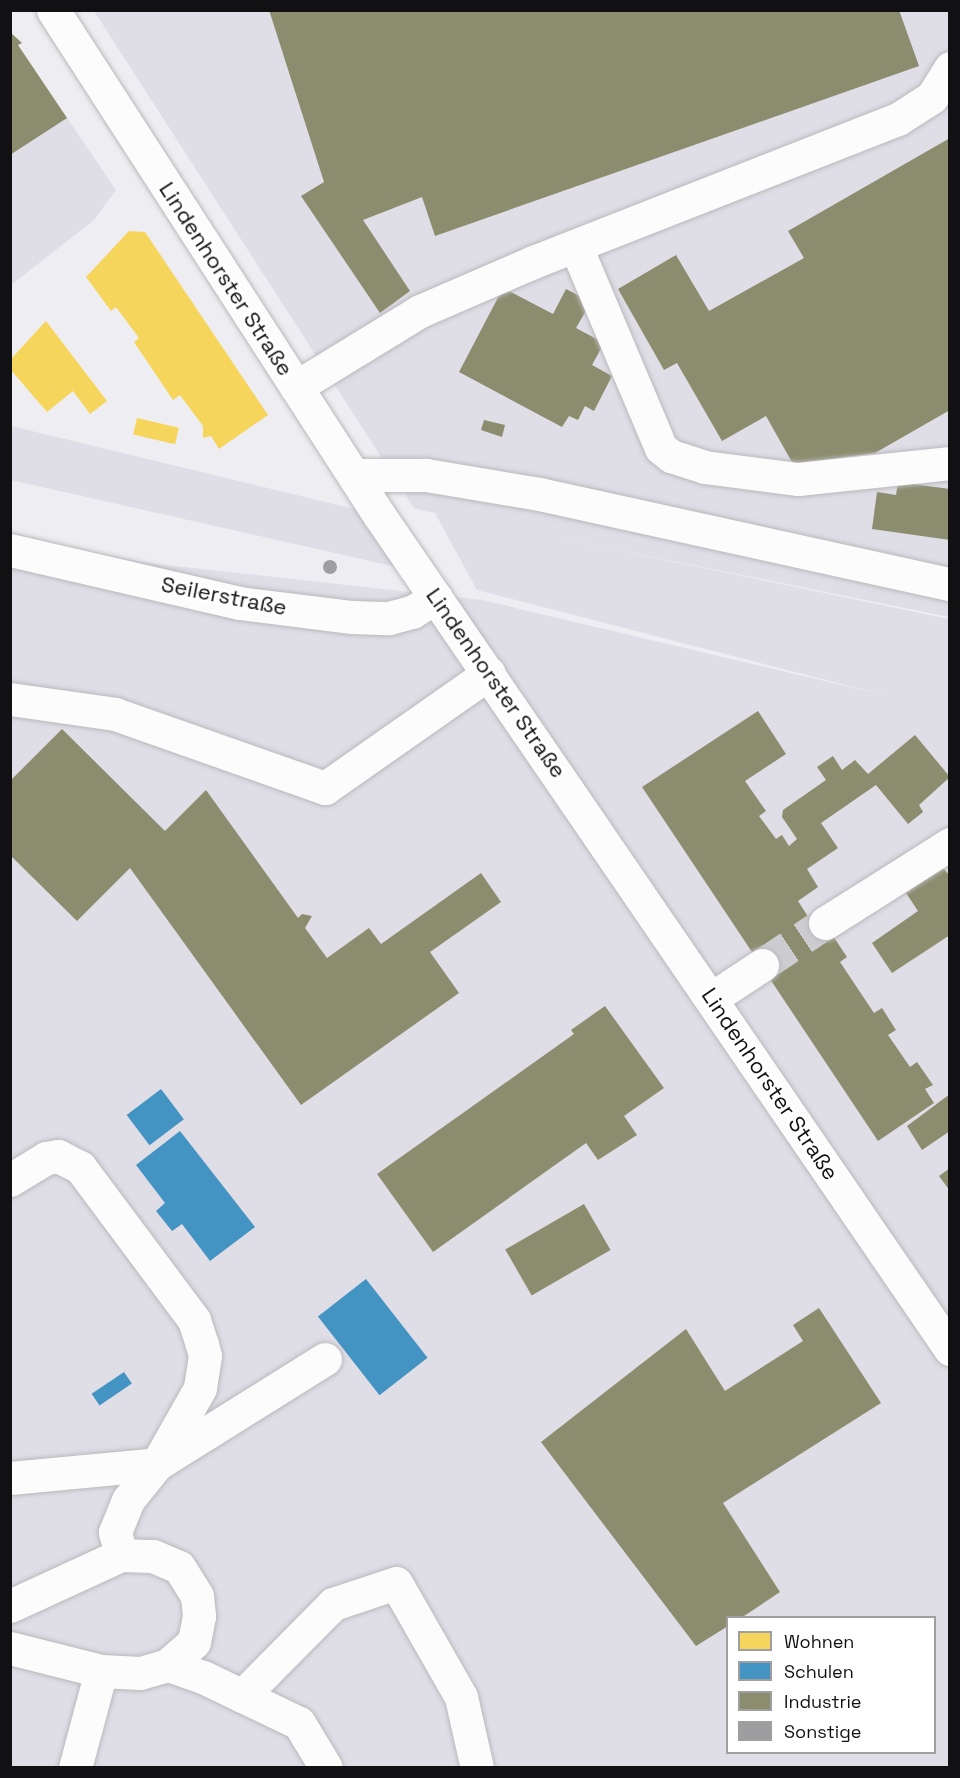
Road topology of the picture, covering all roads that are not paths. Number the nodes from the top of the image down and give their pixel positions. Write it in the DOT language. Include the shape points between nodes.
graph roads {
  1 [pos="52,10"];
  2 [pos="950,68"];
  3 [pos="576,247"];
  4 [pos="297,387"];
  5 [pos="950,463"];
  6 [pos="354,476"];
  7 [pos="10,550"];
  8 [pos="950,584"];
  9 [pos="436,597"];
  10 [pos="489,674"];
  11 [pos="10,699"];
  12 [pos="950,844"];
  13 [pos="825,923"];
  14 [pos="762,965"];
  15 [pos="712,998"];
  16 [pos="10,1180"];
  17 [pos="950,1349"];
  18 [pos="325,1359"];
  19 [pos="157,1464"];
  20 [pos="10,1478"];
  21 [pos="121,1555"];
  22 [pos="10,1606"];
  23 [pos="10,1648"];
  24 [pos="168,1665"];
  25 [pos="101,1671"];
  26 [pos="242,1696"];
  27 [pos="75,1767"];
  28 [pos="326,1767"];
  29 [pos="477,1767"];
  1 -- 4 [label="street, Lindenhorster Straße"];
  2 -- 3 [label="street" via="932,97 898,119"];
  3 -- 4 [label="street" via="420,311"];
  3 -- 5 [label="street" via="652,429 661,448 671,456 704,467 798,479"];
  4 -- 6 [label="street, Lindenhorster Straße"];
  6 -- 8 [label="street" via="426,475 539,494"];
  6 -- 9 [label="street, Lindenhorster Straße"];
  7 -- 9 [label="street, Seilerstraße" via="239,603 352,616 389,618 412,612"];
  9 -- 10 [label="street, Lindenhorster Straße"];
  10 -- 11 [label="street" via="325,788 115,714"];
  10 -- 15 [label="street, Lindenhorster Straße"];
  12 -- 13 [label="street"];
  14 -- 15 [label="street"];
  15 -- 17 [label="street, Lindenhorster Straße"];
  16 -- 19 [label="street" via="46,1158 58,1156 80,1167 194,1320 205,1356 200,1388"];
  18 -- 19 [label="street"];
  19 -- 20 [label="street"];
  19 -- 21 [label="street" via="128,1500 115,1532"];
  21 -- 22 [label="street"];
  21 -- 24 [label="street" via="153,1556 179,1567 197,1596 199,1616 194,1642"];
  23 -- 25 [label="street"];
  24 -- 25 [label="street" via="140,1673"];
  24 -- 26 [label="street"];
  25 -- 27 [label="street"];
  26 -- 28 [label="street" via="298,1723"];
  26 -- 29 [label="street" via="333,1604 396,1583 461,1697"];
}
